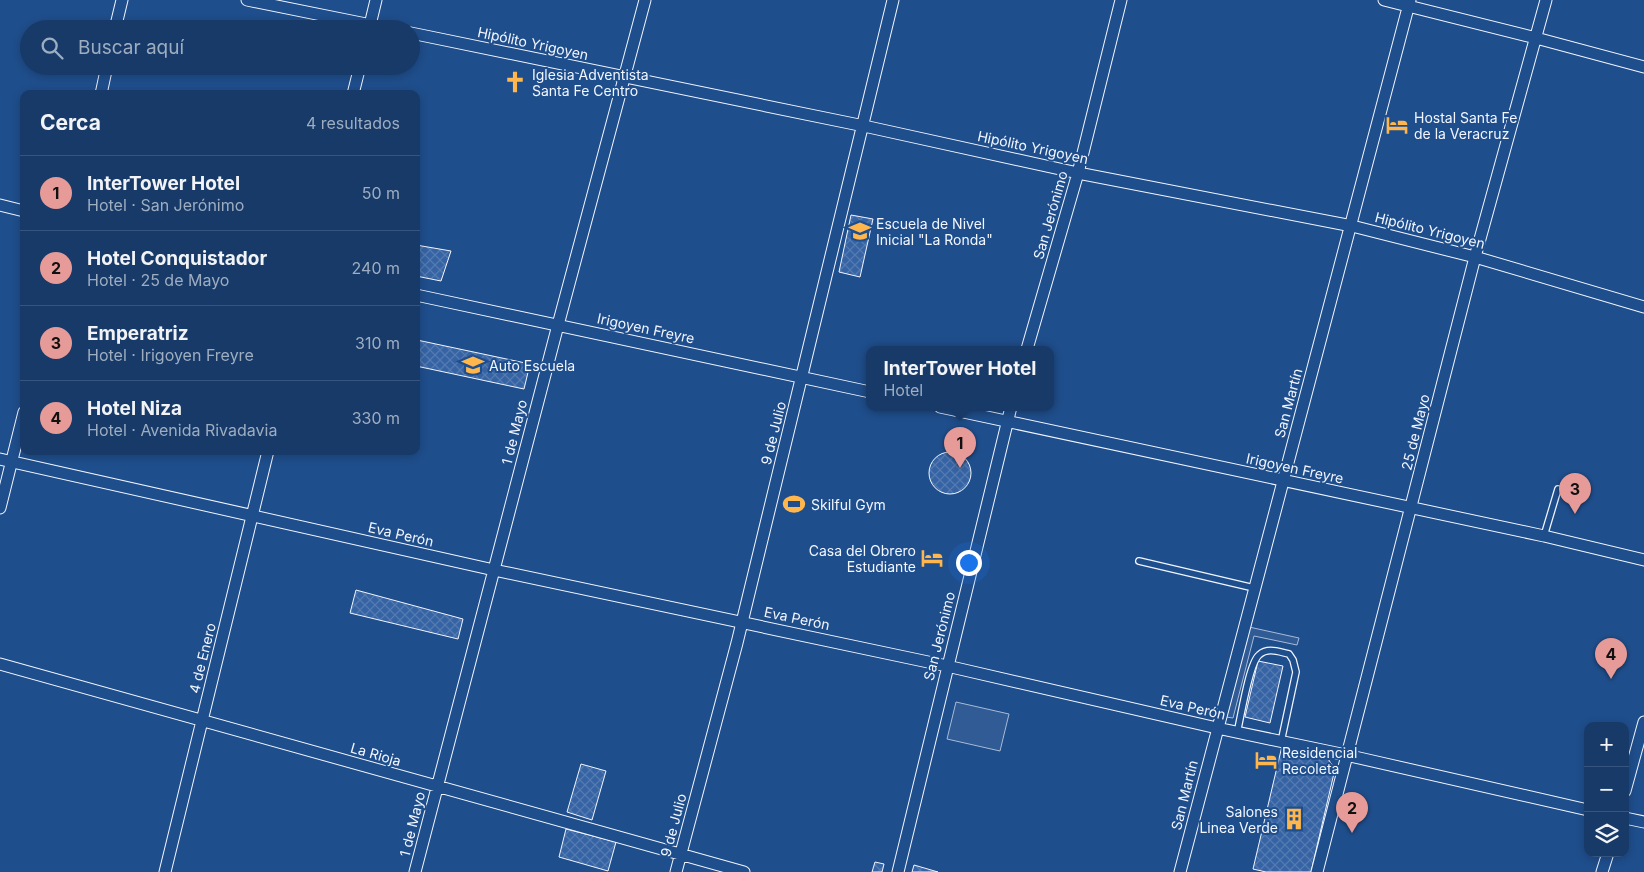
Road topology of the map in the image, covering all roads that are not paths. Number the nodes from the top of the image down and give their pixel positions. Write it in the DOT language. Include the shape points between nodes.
graph roads {
  1 [pos="122,0"];
  2 [pos="247,0"];
  3 [pos="376,0"];
  4 [pos="645,0"];
  5 [pos="894,0"];
  6 [pos="1121,0"];
  7 [pos="1384,0"];
  8 [pos="1546,0"];
  9 [pos="1409,3"];
  10 [pos="117,20"];
  11 [pos="338,20"];
  12 [pos="372,20"];
  13 [pos="420,35"];
  14 [pos="1536,38"];
  15 [pos="1644,67"];
  16 [pos="105,75"];
  17 [pos="358,75"];
  18 [pos="625,77"];
  19 [pos="101,90"];
  20 [pos="354,90"];
  21 [pos="864,126"];
  22 [pos="1078,173"];
  23 [pos="0,206"];
  24 [pos="20,210"];
  25 [pos="1352,226"];
  26 [pos="1475,257"];
  27 [pos="420,296"];
  28 [pos="1644,307"];
  29 [pos="558,325"];
  30 [pos="1028,346"];
  31 [pos="802,377"];
  32 [pos="866,391"];
  33 [pos="959,411"];
  34 [pos="1010,411"];
  35 [pos="1007,421"];
  36 [pos="20,423"];
  37 [pos="267,455"];
  38 [pos="6,460"];
  39 [pos="1283,481"];
  40 [pos="1558,489"];
  41 [pos="1412,507"];
  42 [pos="0,508"];
  43 [pos="253,516"];
  44 [pos="1544,536"];
  45 [pos="1644,560"];
  46 [pos="1139,561"];
  47 [pos="494,570"];
  48 [pos="1254,588"];
  49 [pos="742,622"];
  50 [pos="0,664"];
  51 [pos="947,666"];
  52 [pos="203,720"];
  53 [pos="1644,722"];
  54 [pos="1217,728"];
  55 [pos="1237,733"];
  56 [pos="1281,742"];
  57 [pos="1346,755"];
  58 [pos="1629,776"];
  59 [pos="436,787"];
  60 [pos="1584,809"];
  61 [pos="1629,819"];
  62 [pos="1644,822"];
  63 [pos="680,854"];
  64 [pos="1607,857"];
  65 [pos="165,872"];
  66 [pos="415,872"];
  67 [pos="676,872"];
  68 [pos="744,872"];
  69 [pos="898,872"];
  70 [pos="1180,872"];
  71 [pos="1317,872"];
  72 [pos="1602,872"];
  1 -- 10 [label="street"];
  2 -- 11 [label="street"];
  3 -- 12 [label="street"];
  4 -- 18 [label="street, 1 de Mayo"];
  5 -- 21 [label="street, 9 de Julio"];
  6 -- 22 [label="street, San Jerónimo"];
  7 -- 9 [label="street"];
  8 -- 14 [label="street, 25 de Mayo"];
  9 -- 14 [label="street"];
  9 -- 25 [label="street, San Martín"];
  13 -- 18 [label="street, Hipólito Yrigoyen"];
  14 -- 15 [label="street"];
  14 -- 26 [label="street, 25 de Mayo"];
  16 -- 19 [label="street"];
  17 -- 20 [label="street"];
  18 -- 21 [label="street, Hipólito Yrigoyen"];
  18 -- 29 [label="street, 1 de Mayo"];
  21 -- 22 [label="street, Hipólito Yrigoyen"];
  21 -- 31 [label="street, 9 de Julio"];
  22 -- 25 [label="street, Hipólito Yrigoyen"];
  22 -- 30 [label="street, San Jerónimo"];
  23 -- 24 [label="street"];
  25 -- 26 [label="street, Hipólito Yrigoyen"];
  25 -- 39 [label="street, San Martín"];
  26 -- 28 [label="street, Hipólito Yrigoyen"];
  26 -- 41 [label="street, 25 de Mayo"];
  27 -- 29 [label="street, Irigoyen Freyre"];
  29 -- 31 [label="street, Irigoyen Freyre"];
  29 -- 47 [label="street, 1 de Mayo"];
  31 -- 32 [label="street, Irigoyen Freyre"];
  31 -- 49 [label="street, 9 de Julio"];
  33 -- 35 [label="street, Irigoyen Freyre"];
  34 -- 35 [label="street, San Jerónimo"];
  35 -- 39 [label="street, Irigoyen Freyre"];
  35 -- 51 [label="street, San Jerónimo"];
  36 -- 38 [label="street"];
  37 -- 43 [label="street, 4 de Enero"];
  38 -- 42 [label="street"];
  38 -- 43 [label="street, Eva Perón"];
  39 -- 41 [label="street, Irigoyen Freyre"];
  39 -- 48 [label="street, San Martín"];
  40 -- 44 [label="lane"];
  41 -- 44 [label="street, Irigoyen Freyre"];
  41 -- 57 [label="street, 25 de Mayo"];
  43 -- 47 [label="street, Eva Perón"];
  43 -- 52 [label="street, 4 de Enero"];
  44 -- 45 [label="street, Irigoyen Freyre"];
  46 -- 48 [label="lane"];
  47 -- 49 [label="street, Eva Perón"];
  47 -- 59 [label="street, 1 de Mayo"];
  48 -- 54 [label="street, San Martín"];
  49 -- 51 [label="street, Eva Perón"];
  49 -- 63 [label="street, 9 de Julio"];
  50 -- 52 [label="street, La Rioja"];
  51 -- 54 [label="street, Eva Perón"];
  51 -- 69 [label="street, San Jerónimo"];
  52 -- 59 [label="street, La Rioja"];
  52 -- 65 [label="street, 4 de Enero"];
  53 -- 58 [label="street"];
  54 -- 55 [label="street, Eva Perón"];
  54 -- 70 [label="street, San Martín"];
  55 -- 56 [label="street, Eva Perón"];
  55 -- 56 [label="lane" via="1252,666 1259,654 1270,650 1289,654 1296,672"];
  56 -- 57 [label="street, Eva Perón"];
  57 -- 60 [label="street, Eva Perón"];
  57 -- 71 [label="street, 25 de Mayo"];
  59 -- 63 [label="street, La Rioja"];
  59 -- 66 [label="street, 1 de Mayo"];
  61 -- 62 [label="street"];
  63 -- 67 [label="street, 9 de Julio"];
  63 -- 68 [label="street, La Rioja"];
  64 -- 72 [label="street"];
}
